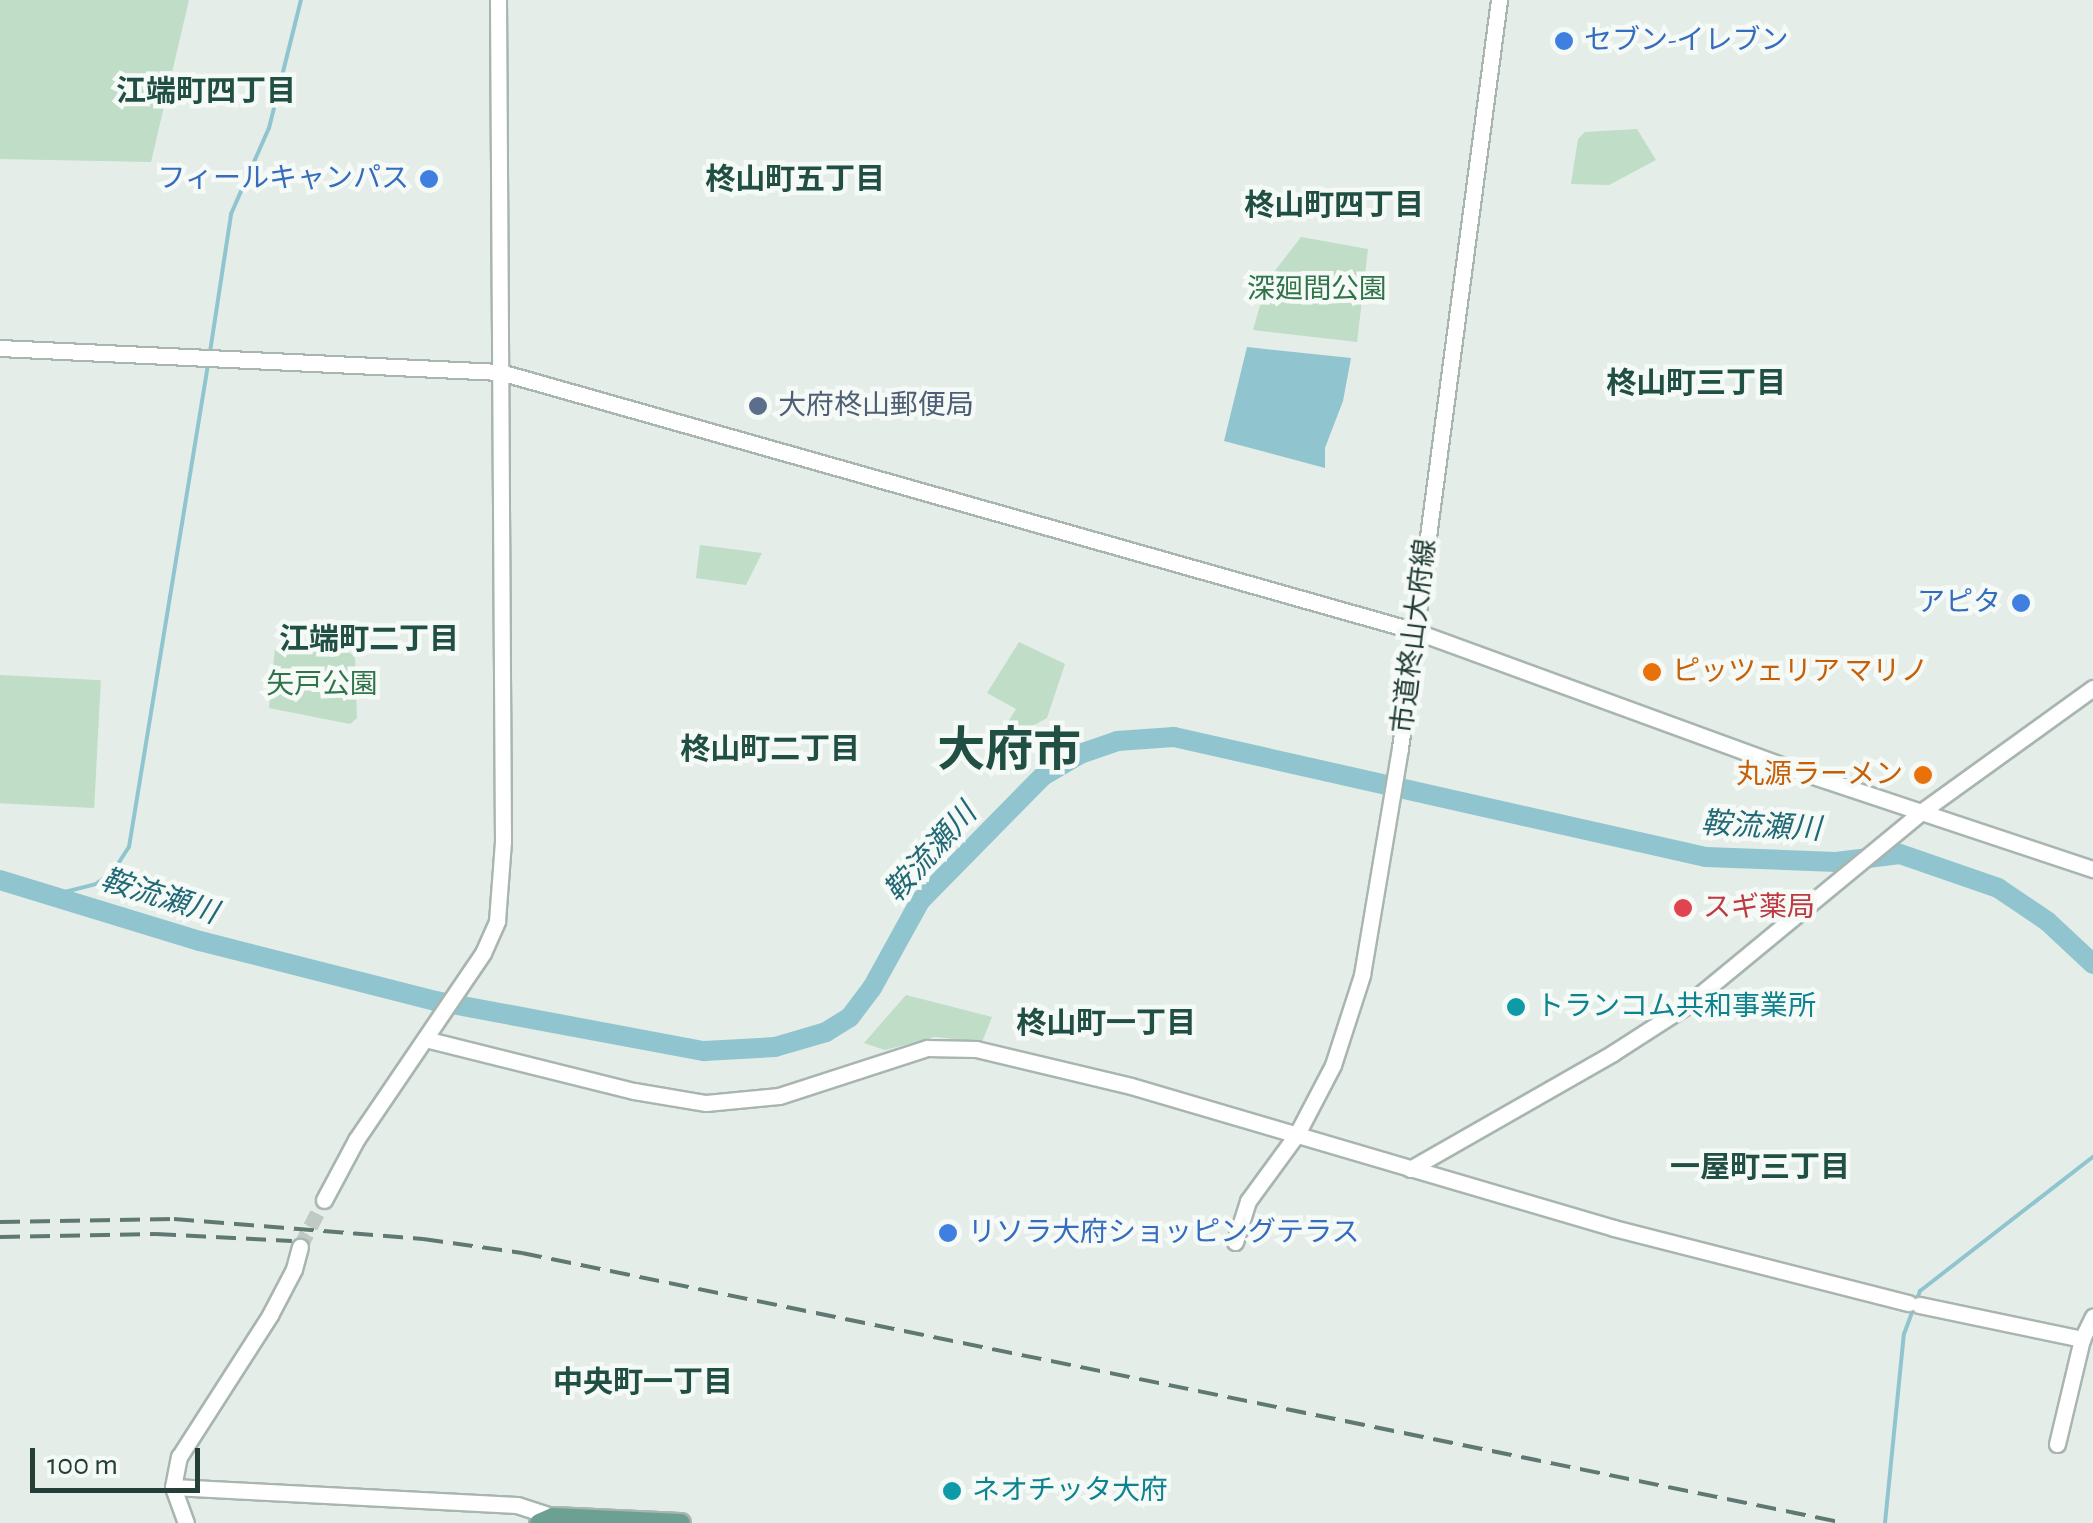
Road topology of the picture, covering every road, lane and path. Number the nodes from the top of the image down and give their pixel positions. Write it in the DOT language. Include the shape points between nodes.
graph roads {
  1 [pos="498,0"];
  2 [pos="1500,0"];
  3 [pos="0,348"];
  4 [pos="500,372"];
  5 [pos="1415,631"];
  6 [pos="2093,688"];
  7 [pos="1922,812"];
  8 [pos="2093,869"];
  9 [pos="430,1033"];
  10 [pos="1297,1134"];
  11 [pos="1410,1169"];
  12 [pos="324,1200"];
  13 [pos="1235,1242"];
  14 [pos="300,1247"];
  15 [pos="2093,1316"];
  16 [pos="2082,1339"];
  17 [pos="2057,1444"];
  18 [pos="174,1486"];
  19 [pos="546,1520"];
  20 [pos="186,1523"];
  21 [pos="681,1523"];
  1 -- 4 [label="street"];
  2 -- 5 [label="street, 市道柊山大府線"];
  3 -- 4 [label="street"];
  4 -- 5 [label="street"];
  4 -- 9 [label="street" via="497,921"];
  5 -- 7 [label="street"];
  5 -- 10 [label="street, 市道柊山大府線" via="1362,975 1348,1025"];
  6 -- 7 [label="street"];
  7 -- 8 [label="street"];
  7 -- 11 [label="street" via="1686,1006"];
  9 -- 10 [label="street" via="634,1091 706,1103 778,1096 927,1048 976,1049"];
  9 -- 12 [label="street" via="356,1140"];
  10 -- 11 [label="street"];
  10 -- 13 [label="street, 市道柊山大府線" via="1248,1202"];
  11 -- 16 [label="street" via="1914,1304"];
  14 -- 18 [label="street" via="270,1315 178,1457"];
  15 -- 16 [label="street"];
  16 -- 17 [label="street"];
  18 -- 19 [label="street" via="517,1505"];
  18 -- 20 [label="street"];
  19 -- 21 [label="main road"];
}
